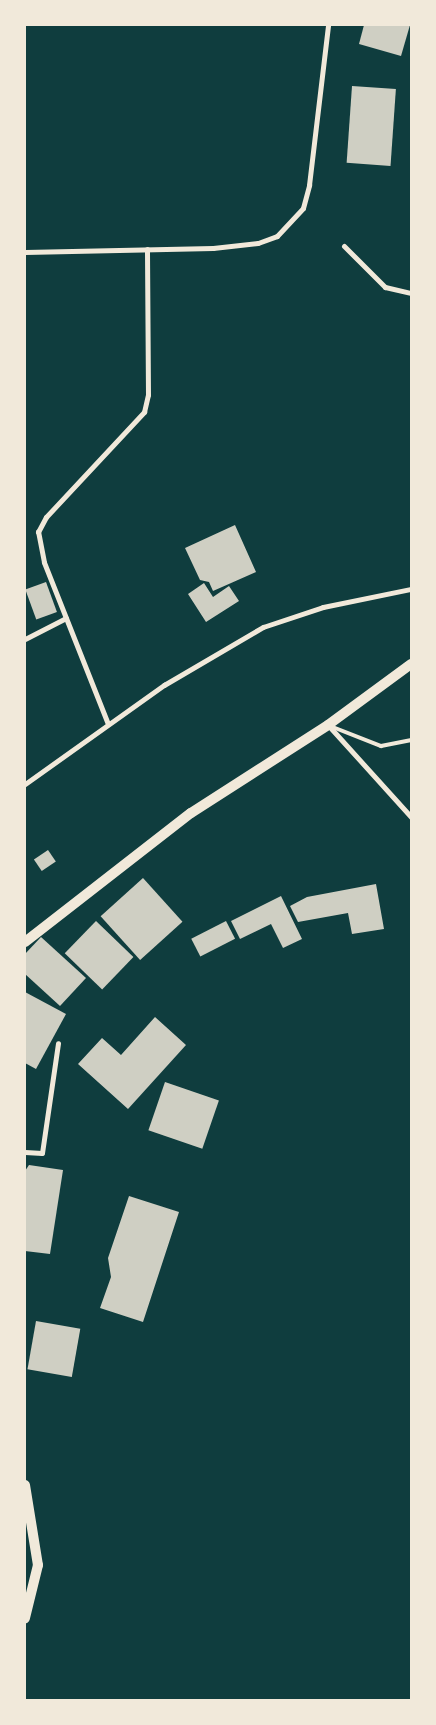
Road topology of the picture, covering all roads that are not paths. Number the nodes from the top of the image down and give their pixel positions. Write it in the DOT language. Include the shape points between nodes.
graph roads {
  1 [pos="328,25"];
  2 [pos="344,246"];
  3 [pos="147,249"];
  4 [pos="25,252"];
  5 [pos="411,293"];
  6 [pos="411,589"];
  7 [pos="66,618"];
  8 [pos="25,639"];
  9 [pos="411,664"];
  10 [pos="108,724"];
  11 [pos="328,725"];
  12 [pos="411,740"];
  13 [pos="25,784"];
  14 [pos="411,817"];
  15 [pos="25,942"];
  16 [pos="58,1044"];
  17 [pos="25,1152"];
  18 [pos="25,1485"];
  19 [pos="25,1618"];
  1 -- 3 [label="street" via="309,185 303,208 292,224 258,243"];
  2 -- 5 [label="street" via="385,287"];
  3 -- 4 [label="street"];
  3 -- 7 [label="street" via="148,395 144,412 46,517 38,532 44,562"];
  6 -- 10 [label="street" via="308,611 262,627"];
  7 -- 8 [label="street"];
  7 -- 10 [label="street"];
  9 -- 11 [label="main road"];
  10 -- 13 [label="street"];
  11 -- 12 [label="lane" via="381,746"];
  11 -- 14 [label="street"];
  11 -- 15 [label="main road" via="191,813"];
  16 -- 17 [label="street" via="42,1153"];
  18 -- 19 [label="main road" via="38,1565"];
}
